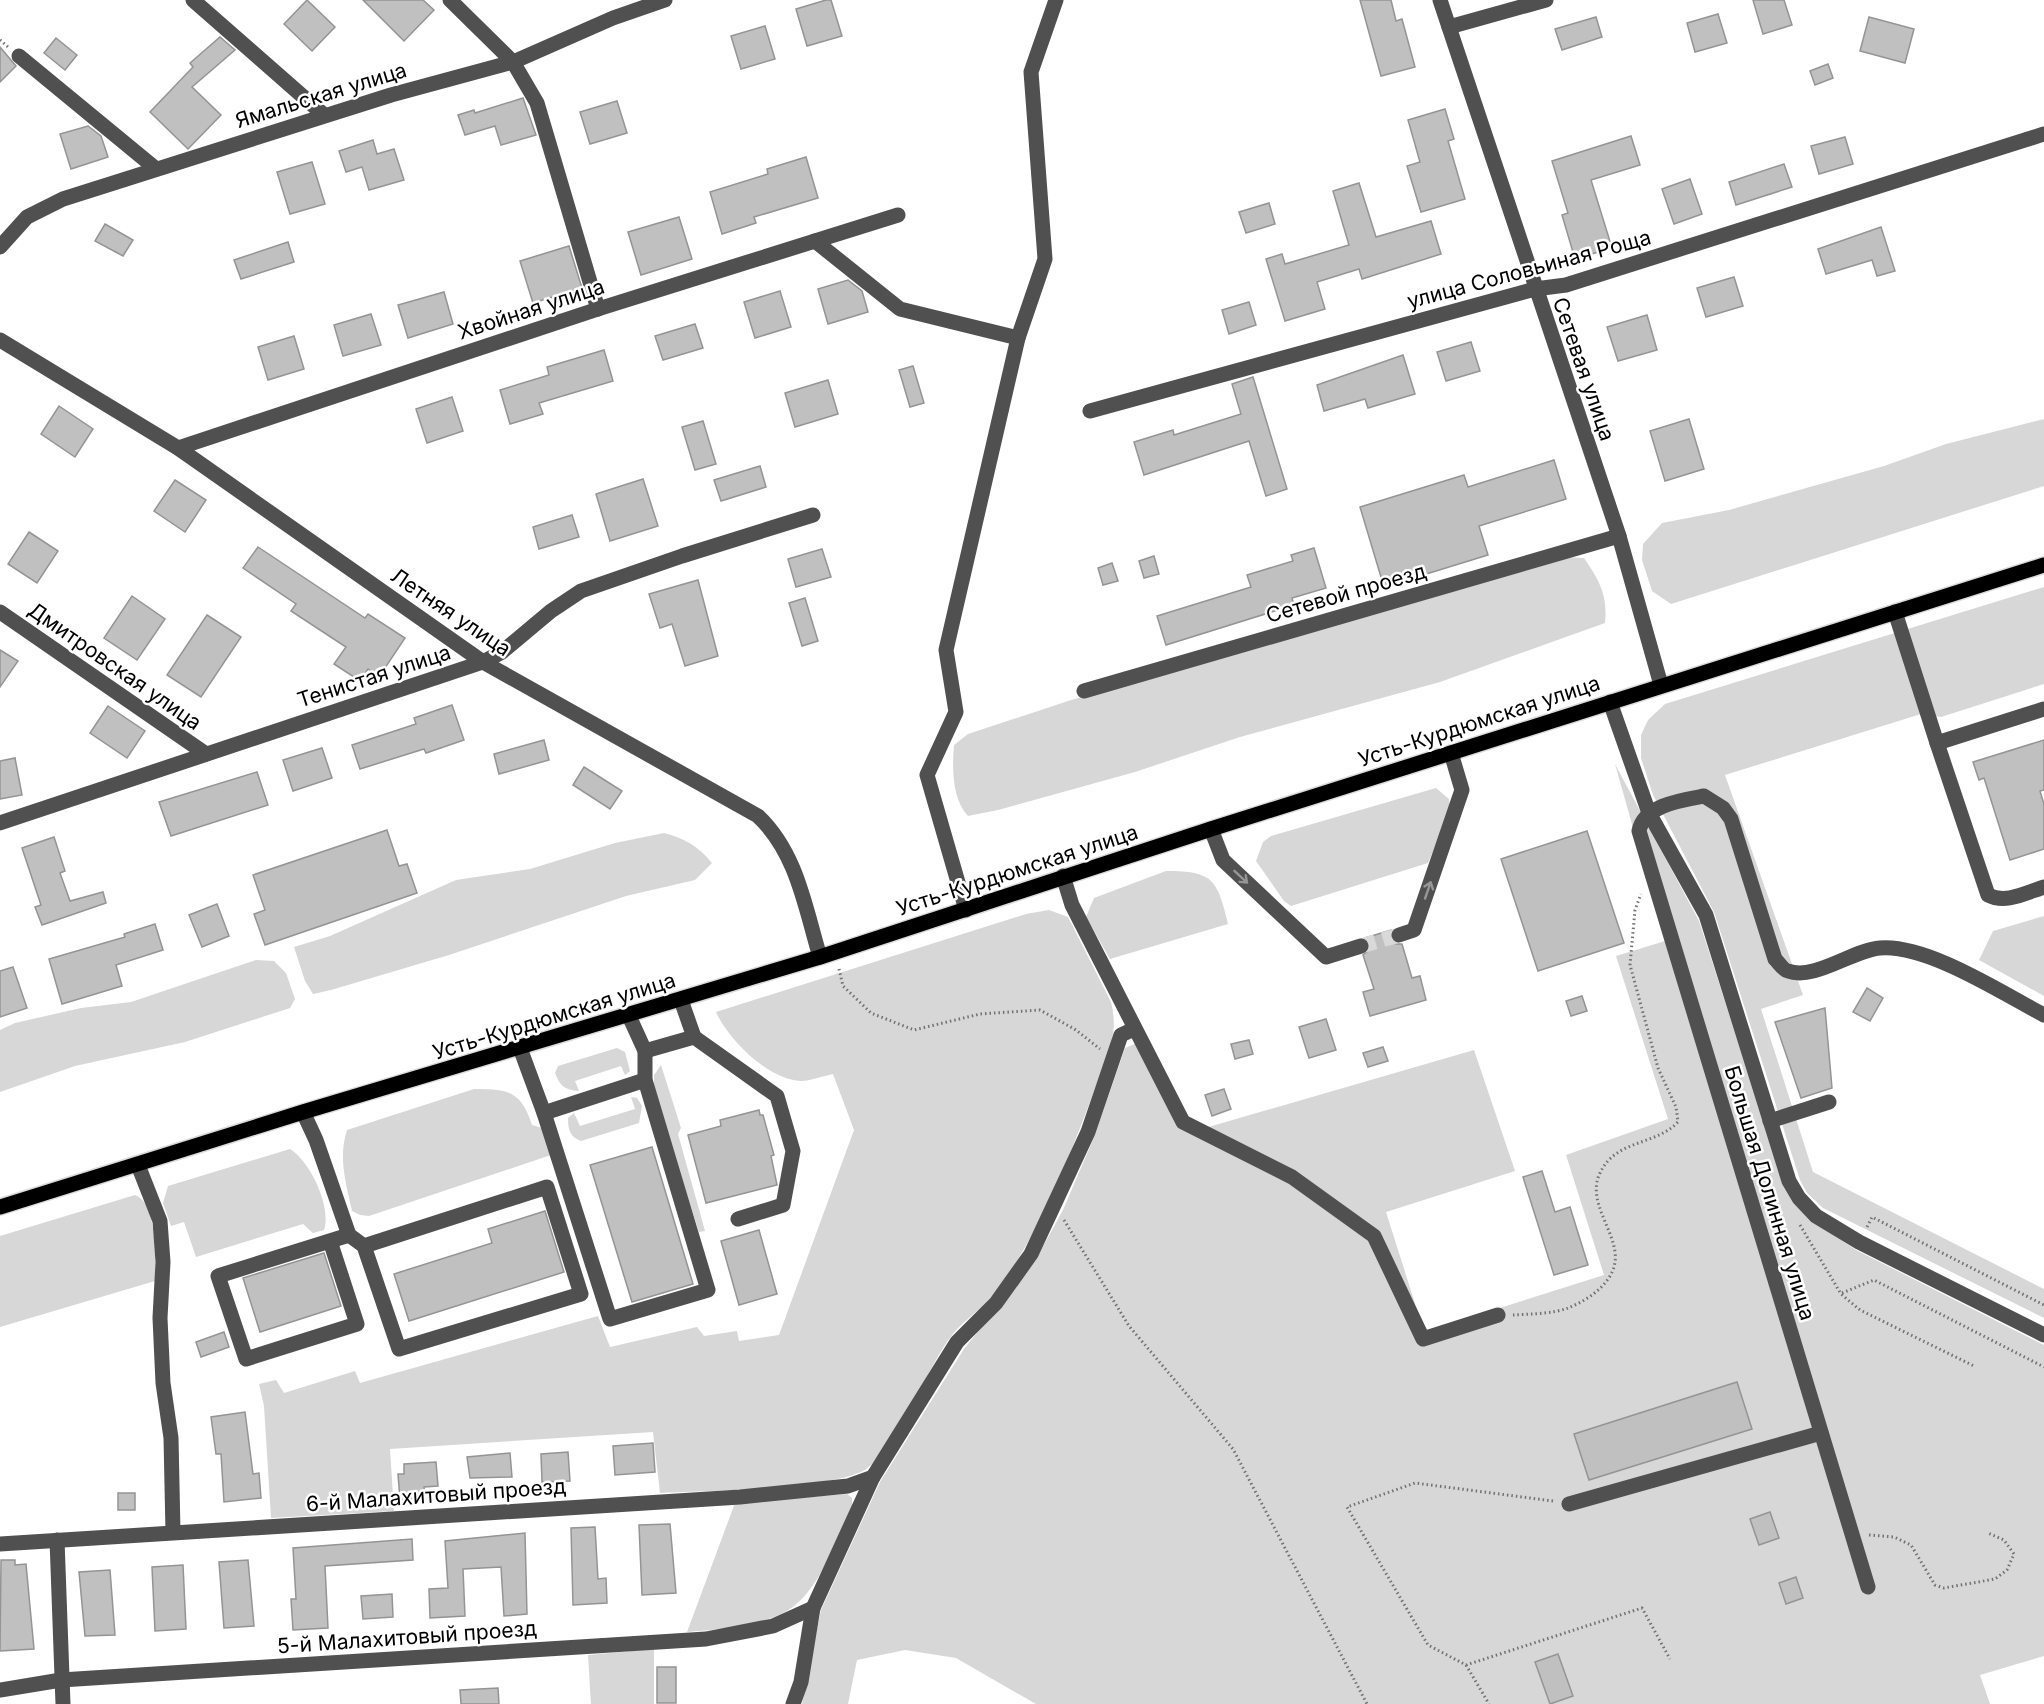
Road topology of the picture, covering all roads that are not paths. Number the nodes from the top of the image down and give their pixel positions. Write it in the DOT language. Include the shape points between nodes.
graph roads {
  1 [pos="193,0"];
  2 [pos="450,0"];
  3 [pos="665,0"];
  4 [pos="1056,0"];
  5 [pos="1440,0"];
  6 [pos="1546,0"];
  7 [pos="1449,27"];
  8 [pos="19,56"];
  9 [pos="513,63"];
  10 [pos="324,115"];
  11 [pos="2044,134"];
  12 [pos="155,168"];
  13 [pos="898,215"];
  14 [pos="815,241"];
  15 [pos="0,247"];
  16 [pos="1535,289"];
  17 [pos="598,309"];
  18 [pos="1018,338"];
  19 [pos="0,340"];
  20 [pos="1090,411"];
  21 [pos="178,448"];
  22 [pos="813,515"];
  23 [pos="1619,536"];
  24 [pos="2044,565"];
  25 [pos="0,612"];
  26 [pos="1895,612"];
  27 [pos="483,662"];
  28 [pos="1661,685"];
  29 [pos="1084,691"];
  30 [pos="1610,702"];
  31 [pos="2044,709"];
  32 [pos="1937,743"];
  33 [pos="1451,753"];
  34 [pos="206,754"];
  35 [pos="1649,813"];
  36 [pos="0,823"];
  37 [pos="1211,829"];
  38 [pos="1063,876"];
  39 [pos="2044,887"];
  40 [pos="966,910"];
  41 [pos="1399,935"];
  42 [pos="1361,946"];
  43 [pos="827,955"];
  44 [pos="681,1000"];
  45 [pos="2044,1015"];
  46 [pos="629,1016"];
  47 [pos="1134,1029"];
  48 [pos="694,1037"];
  49 [pos="520,1048"];
  50 [pos="645,1051"];
  51 [pos="645,1080"];
  52 [pos="1828,1102"];
  53 [pos="303,1112"];
  54 [pos="544,1113"];
  55 [pos="1770,1120"];
  56 [pos="138,1165"];
  57 [pos="0,1208"];
  58 [pos="738,1219"];
  59 [pos="349,1234"];
  60 [pos="330,1241"];
  61 [pos="364,1246"];
  62 [pos="1498,1315"];
  63 [pos="2044,1335"];
  64 [pos="1821,1433"];
  65 [pos="873,1477"];
  66 [pos="1569,1504"];
  67 [pos="173,1532"];
  68 [pos="57,1540"];
  69 [pos="0,1544"];
  70 [pos="1868,1587"];
  71 [pos="813,1608"];
  72 [pos="61,1680"];
  73 [pos="0,1690"];
  74 [pos="63,1704"];
  75 [pos="793,1704"];
  1 -- 10 [label="street"];
  2 -- 9 [label="street"];
  3 -- 9 [label="street, Ямальская улица" via="613,18"];
  4 -- 18 [label="street" via="1031,72 1045,259"];
  5 -- 7 [label="street, Сетевая улица"];
  6 -- 7 [label="street"];
  7 -- 16 [label="street, Сетевая улица"];
  8 -- 12 [label="street"];
  9 -- 10 [label="street, Ямальская улица"];
  9 -- 17 [label="street" via="537,103"];
  10 -- 12 [label="street, Ямальская улица"];
  11 -- 16 [label="street, улица Соловьиная Роща" via="1566,285"];
  12 -- 15 [label="street, Ямальская улица" via="63,199 27,218"];
  13 -- 14 [label="street, Хвойная улица"];
  14 -- 17 [label="street, Хвойная улица"];
  14 -- 18 [label="street" via="900,309"];
  16 -- 20 [label="street, улица Соловьиная Роща"];
  16 -- 23 [label="street, Сетевая улица"];
  17 -- 21 [label="street, Хвойная улица"];
  18 -- 40 [label="street" via="946,650 956,712 927,775"];
  19 -- 21 [label="street, Летняя улица"];
  21 -- 27 [label="street, Летняя улица"];
  22 -- 27 [label="street, Тенистая улица" via="581,591 502,652"];
  23 -- 28 [label="street, Сетевая улица"];
  23 -- 29 [label="street, Сетевой проезд"];
  24 -- 26 [label="main road, Усть-Курдюмская улица"];
  25 -- 34 [label="street, Дмитровская улица"];
  26 -- 28 [label="main road, Усть-Курдюмская улица"];
  26 -- 32 [label="street"];
  27 -- 34 [label="street, Тенистая улица"];
  27 -- 43 [label="street, Летняя улица" via="758,816 783,845"];
  28 -- 30 [label="main road, Усть-Курдюмская улица"];
  30 -- 33 [label="main road, Усть-Курдюмская улица"];
  30 -- 35 [label="street, Большая Долинная улица"];
  31 -- 32 [label="street"];
  32 -- 39 [label="street" via="1988,895 2008,898"];
  33 -- 37 [label="main road, Усть-Курдюмская улица"];
  41 -- 33 [label="street, one-way" via="1414,930 1462,790"];
  34 -- 36 [label="street, Тенистая улица"];
  35 -- 45 [label="street" via="1704,796 1723,808 1731,819 1775,959 1786,971 1803,973 1877,948 1896,948 1938,961"];
  35 -- 55 [label="street, Большая Долинная улица" via="1706,915"];
  35 -- 64 [label="street, Большая Долинная улица" via="1639,831"];
  37 -- 38 [label="main road, Усть-Курдюмская улица"];
  37 -- 42 [label="street, one-way" via="1224,860 1326,957"];
  38 -- 40 [label="main road, Усть-Курдюмская улица"];
  38 -- 47 [label="street" via="1072,904"];
  40 -- 43 [label="main road, Усть-Курдюмская улица"];
  43 -- 44 [label="main road, Усть-Курдюмская улица"];
  44 -- 46 [label="main road, Усть-Курдюмская улица"];
  44 -- 48 [label="street"];
  46 -- 49 [label="main road, Усть-Курдюмская улица"];
  46 -- 50 [label="street"];
  47 -- 62 [label="street" via="1184,1122 1292,1177 1374,1236 1423,1339"];
  47 -- 65 [label="street" via="1121,1035 1088,1132 1031,1254 996,1303 957,1342"];
  48 -- 50 [label="street"];
  48 -- 58 [label="street" via="777,1096 793,1151 783,1205"];
  49 -- 53 [label="main road, Усть-Курдюмская улица"];
  49 -- 54 [label="street"];
  50 -- 51 [label="street"];
  51 -- 54 [label="street"];
  51 -- 54 [label="street" via="708,1290 610,1319"];
  52 -- 55 [label="street"];
  53 -- 56 [label="main road, Усть-Курдюмская улица"];
  53 -- 59 [label="street"];
  55 -- 63 [label="street, Большая Долинная улица" via="1789,1180 1816,1216 1859,1242"];
  56 -- 57 [label="main road, Усть-Курдюмская улица"];
  56 -- 67 [label="street" via="160,1221 160,1318 171,1438"];
  59 -- 60 [label="street"];
  59 -- 61 [label="street"];
  60 -- 60 [label="street" via="218,1276 246,1359 357,1324"];
  61 -- 61 [label="street" via="399,1349 581,1294 547,1187"];
  64 -- 66 [label="street"];
  64 -- 70 [label="street, Большая Долинная улица"];
  65 -- 67 [label="street, 6-й Малахитовый проезд" via="848,1486 740,1497"];
  65 -- 71 [label="street"];
  67 -- 68 [label="street, 6-й Малахитовый проезд"];
  68 -- 69 [label="street, 6-й Малахитовый проезд"];
  68 -- 72 [label="street"];
  71 -- 72 [label="street, 5-й Малахитовый проезд" via="773,1626 706,1639"];
  71 -- 75 [label="street" via="801,1682"];
  72 -- 73 [label="street, 5-й Малахитовый проезд"];
  72 -- 74 [label="street"];
}
